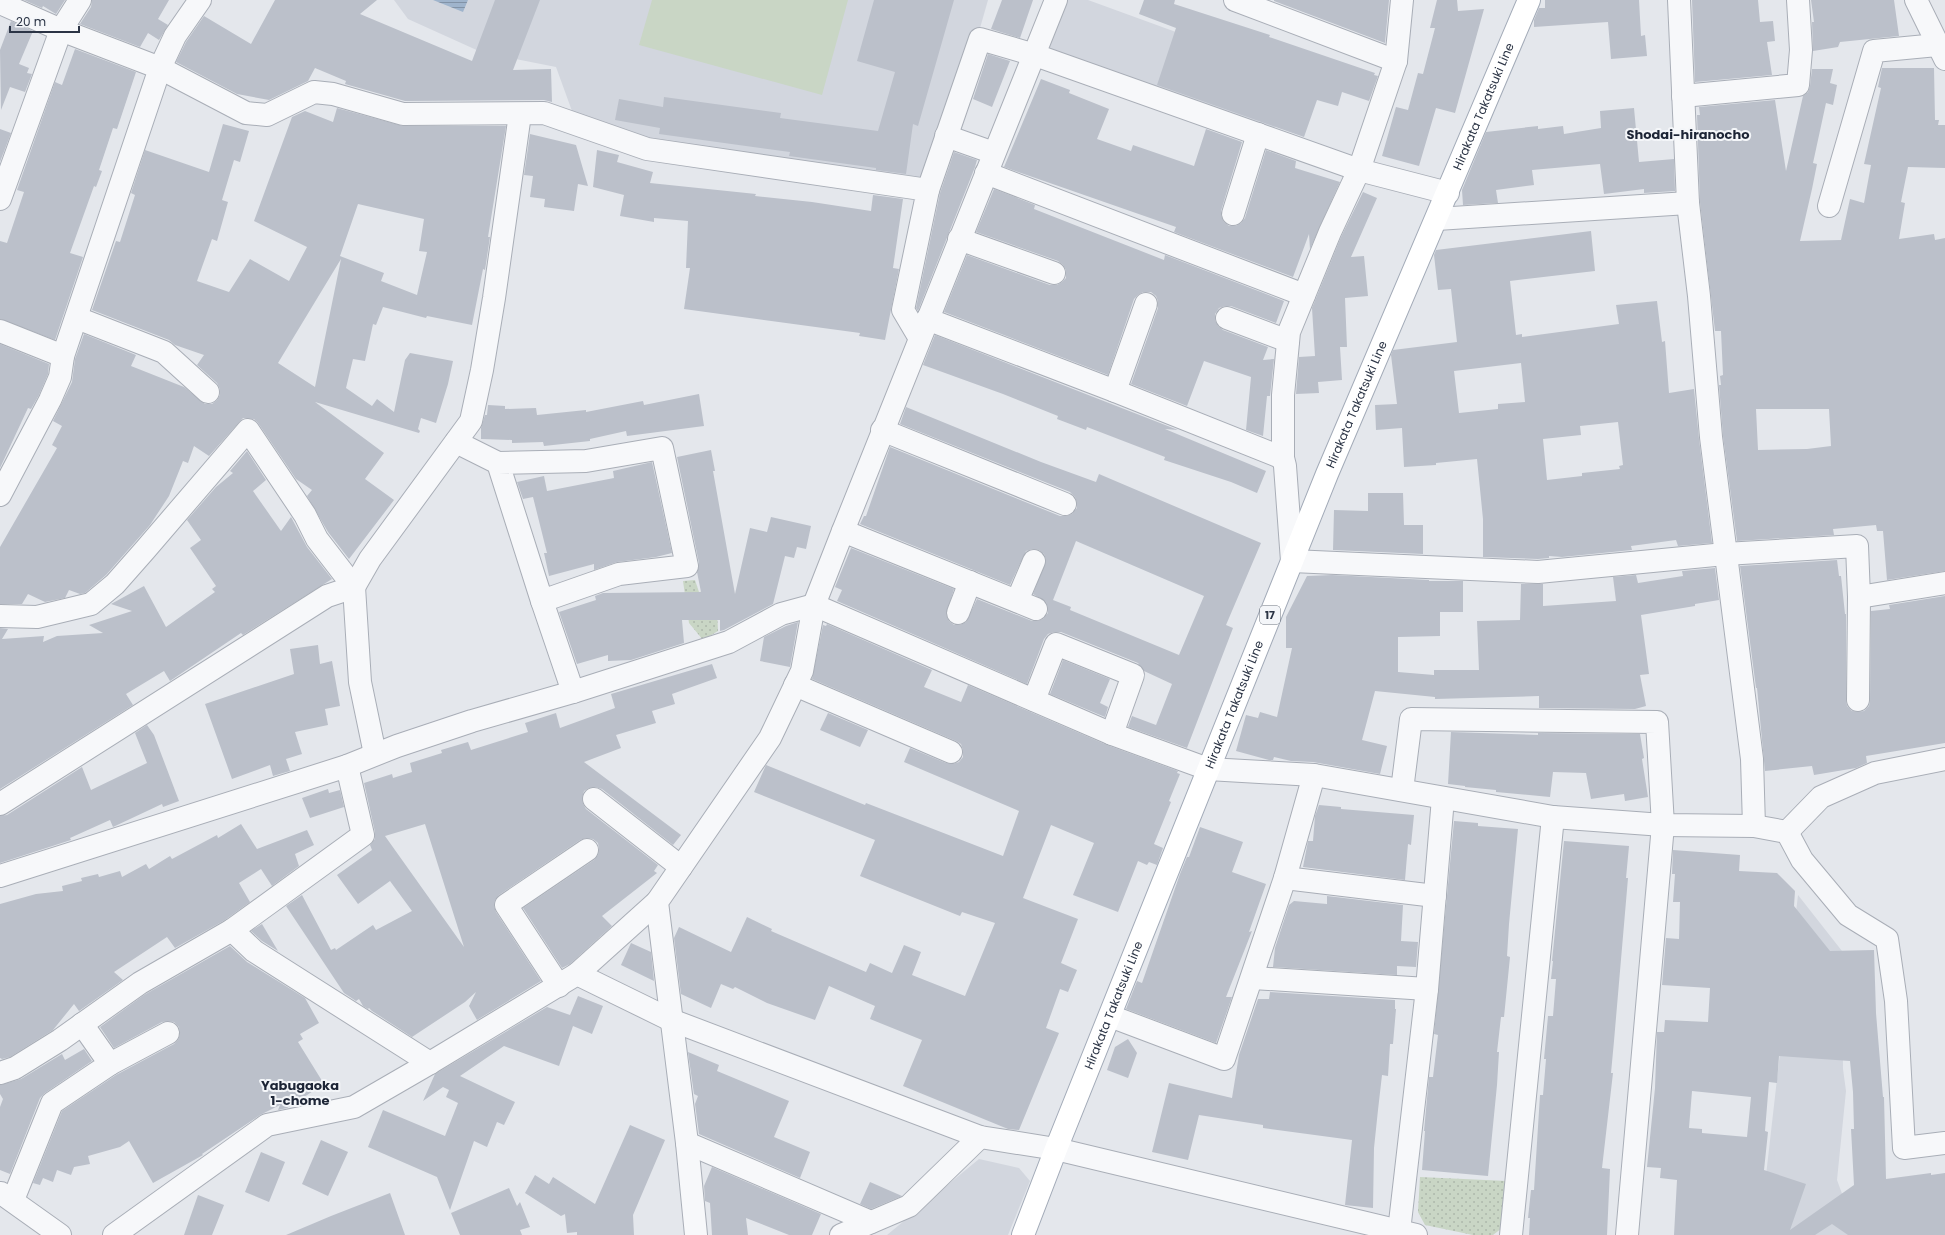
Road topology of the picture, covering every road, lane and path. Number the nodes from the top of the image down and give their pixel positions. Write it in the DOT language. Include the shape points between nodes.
graph roads {
  1 [pos="80,0"];
  2 [pos="200,0"];
  3 [pos="1056,0"];
  4 [pos="1235,0"];
  5 [pos="1402,0"];
  6 [pos="1529,0"];
  7 [pos="1679,0"];
  8 [pos="1798,0"];
  9 [pos="1916,0"];
  10 [pos="8,6"];
  11 [pos="61,30"];
  12 [pos="1941,52"];
  13 [pos="1035,55"];
  14 [pos="1396,61"];
  15 [pos="160,68"];
  16 [pos="1683,96"];
  17 [pos="520,114"];
  18 [pos="1258,134"];
  19 [pos="946,136"];
  20 [pos="990,163"];
  21 [pos="1359,170"];
  22 [pos="928,190"];
  23 [pos="1448,193"];
  24 [pos="0,199"];
  25 [pos="1688,203"];
  26 [pos="1829,206"];
  27 [pos="1233,214"];
  28 [pos="1437,218"];
  29 [pos="959,239"];
  30 [pos="1054,273"];
  31 [pos="1304,295"];
  32 [pos="1146,304"];
  33 [pos="77,318"];
  34 [pos="1226,318"];
  35 [pos="923,328"];
  36 [pos="0,331"];
  37 [pos="1288,342"];
  38 [pos="63,356"];
  39 [pos="1115,391"];
  40 [pos="208,392"];
  41 [pos="882,430"];
  42 [pos="456,442"];
  43 [pos="1283,458"];
  44 [pos="498,464"];
  45 [pos="0,495"];
  46 [pos="1065,504"];
  47 [pos="842,531"];
  48 [pos="1725,554"];
  49 [pos="1034,561"];
  50 [pos="1292,561"];
  51 [pos="970,582"];
  52 [pos="1945,583"];
  53 [pos="354,587"];
  54 [pos="1859,597"];
  55 [pos="542,601"];
  56 [pos="814,605"];
  57 [pos="958,613"];
  58 [pos="0,616"];
  59 [pos="795,685"];
  60 [pos="573,692"];
  61 [pos="1034,700"];
  62 [pos="1858,700"];
  63 [pos="1112,734"];
  64 [pos="952,752"];
  65 [pos="375,754"];
  66 [pos="1945,759"];
  67 [pos="347,766"];
  68 [pos="1208,769"];
  69 [pos="1314,775"];
  70 [pos="1402,790"];
  71 [pos="1443,798"];
  72 [pos="594,799"];
  73 [pos="0,804"];
  74 [pos="1553,817"];
  75 [pos="1663,825"];
  76 [pos="1754,826"];
  77 [pos="1787,832"];
  78 [pos="588,850"];
  79 [pos="681,867"];
  80 [pos="0,876"];
  81 [pos="1285,878"];
  82 [pos="1436,896"];
  83 [pos="657,902"];
  84 [pos="232,930"];
  85 [pos="577,974"];
  86 [pos="1253,978"];
  87 [pos="559,986"];
  88 [pos="1427,989"];
  89 [pos="1110,1016"];
  90 [pos="671,1020"];
  91 [pos="82,1024"];
  92 [pos="168,1033"];
  93 [pos="430,1063"];
  94 [pos="110,1064"];
  95 [pos="0,1073"];
  96 [pos="980,1137"];
  97 [pos="687,1143"];
  98 [pos="1945,1143"];
  99 [pos="1056,1149"];
  100 [pos="6,1196"];
  101 [pos="871,1222"];
  102 [pos="1408,1233"];
  103 [pos="60,1235"];
  104 [pos="114,1235"];
  105 [pos="696,1235"];
  106 [pos="841,1235"];
  107 [pos="1024,1235"];
  108 [pos="1511,1235"];
  109 [pos="1627,1235"];
  1 -- 11 [label="street"];
  2 -- 15 [label="street" via="175,36"];
  3 -- 13 [label="street"];
  4 -- 14 [label="street"];
  5 -- 14 [label="street"];
  6 -- 23 [label="main road, Hirakata Takatsuki Line / 17"];
  7 -- 16 [label="street"];
  8 -- 16 [label="street" via="1801,50 1798,84"];
  9 -- 12 [label="street"];
  10 -- 11 [label="street"];
  11 -- 15 [label="street"];
  11 -- 24 [label="street"];
  12 -- 26 [label="street" via="1874,51"];
  13 -- 18 [label="street"];
  13 -- 19 [label="street" via="980,38"];
  13 -- 20 [label="street"];
  14 -- 21 [label="street"];
  15 -- 17 [label="street" via="246,113 267,115 314,92 333,94 403,114"];
  15 -- 33 [label="street"];
  16 -- 25 [label="street"];
  17 -- 22 [label="street" via="544,113 647,149"];
  17 -- 42 [label="street" via="481,377 471,421"];
  18 -- 21 [label="street"];
  18 -- 27 [label="street"];
  19 -- 20 [label="street"];
  19 -- 22 [label="street"];
  20 -- 29 [label="street"];
  20 -- 31 [label="street"];
  21 -- 23 [label="street"];
  21 -- 31 [label="street"];
  22 -- 35 [label="street" via="903,310"];
  23 -- 28 [label="main road, Hirakata Takatsuki Line / 17"];
  25 -- 28 [label="street"];
  25 -- 48 [label="street"];
  28 -- 50 [label="main road, Hirakata Takatsuki Line / 17"];
  29 -- 30 [label="street"];
  29 -- 35 [label="street"];
  31 -- 37 [label="street" via="1289,332"];
  32 -- 39 [label="street"];
  33 -- 38 [label="street"];
  33 -- 40 [label="street" via="164,352"];
  34 -- 37 [label="street"];
  35 -- 39 [label="street"];
  35 -- 41 [label="street"];
  36 -- 38 [label="street"];
  37 -- 43 [label="street" via="1283,395"];
  38 -- 45 [label="street" via="60,377 50,400"];
  39 -- 43 [label="street"];
  41 -- 46 [label="street"];
  41 -- 47 [label="street"];
  42 -- 44 [label="street"];
  42 -- 53 [label="street" via="370,559"];
  43 -- 50 [label="street"];
  44 -- 55 [label="street"];
  44 -- 55 [label="street" via="586,461 662,448 687,566 620,574"];
  47 -- 51 [label="street"];
  47 -- 56 [label="street"];
  48 -- 50 [label="street" via="1538,572"];
  48 -- 54 [label="street" via="1857,546"];
  48 -- 76 [label="street" via="1752,759"];
  49 -- 51 [label="street" via="1026,605"];
  50 -- 68 [label="main road, Hirakata Takatsuki Line / 17"];
  51 -- 57 [label="street"];
  52 -- 54 [label="street"];
  53 -- 58 [label="street" via="317,539 305,516 248,430 115,584 91,604 37,617"];
  53 -- 65 [label="street" via="360,682"];
  53 -- 73 [label="street" via="327,596"];
  54 -- 62 [label="street"];
  55 -- 60 [label="street"];
  56 -- 59 [label="street" via="802,671"];
  56 -- 60 [label="street" via="782,614 729,642"];
  56 -- 61 [label="street"];
  59 -- 64 [label="street"];
  59 -- 79 [label="street" via="770,738"];
  60 -- 65 [label="street" via="472,721"];
  61 -- 63 [label="street"];
  61 -- 63 [label="street" via="1056,644 1133,675"];
  63 -- 68 [label="street"];
  65 -- 67 [label="street"];
  66 -- 77 [label="street" via="1875,773 1821,797"];
  67 -- 80 [label="street"];
  67 -- 84 [label="street" via="363,835"];
  68 -- 69 [label="street"];
  68 -- 89 [label="main road, Hirakata Takatsuki Line / 17"];
  69 -- 70 [label="street"];
  69 -- 81 [label="street"];
  70 -- 71 [label="street"];
  70 -- 75 [label="street" via="1411,718 1657,722"];
  71 -- 74 [label="street"];
  71 -- 82 [label="street"];
  72 -- 79 [label="street"];
  74 -- 75 [label="street"];
  74 -- 108 [label="street"];
  75 -- 76 [label="street"];
  75 -- 109 [label="street"];
  76 -- 77 [label="street"];
  77 -- 98 [label="street" via="1802,860 1848,915 1887,939 1896,1001 1904,1148"];
  78 -- 87 [label="street" via="506,905"];
  79 -- 83 [label="street"];
  81 -- 82 [label="street"];
  81 -- 86 [label="street"];
  82 -- 88 [label="street"];
  83 -- 85 [label="street"];
  83 -- 90 [label="street"];
  84 -- 91 [label="street" via="140,983"];
  84 -- 93 [label="street" via="254,951"];
  85 -- 87 [label="street"];
  85 -- 90 [label="street"];
  86 -- 88 [label="street"];
  86 -- 89 [label="street" via="1224,1059"];
  87 -- 93 [label="street"];
  88 -- 102 [label="street"];
  89 -- 99 [label="main road, Hirakata Takatsuki Line / 17"];
  90 -- 96 [label="street"];
  90 -- 97 [label="street"];
  91 -- 94 [label="street"];
  91 -- 95 [label="street" via="15,1068"];
  92 -- 94 [label="street"];
  93 -- 104 [label="street" via="354,1107 267,1125"];
  94 -- 100 [label="street" via="52,1103"];
  96 -- 99 [label="street"];
  96 -- 101 [label="street" via="909,1206"];
  97 -- 101 [label="street"];
  97 -- 105 [label="street"];
  99 -- 102 [label="street"];
  99 -- 107 [label="main road, Hirakata Takatsuki Line / 17"];
  100 -- 103 [label="street"];
  101 -- 106 [label="street"];
}
